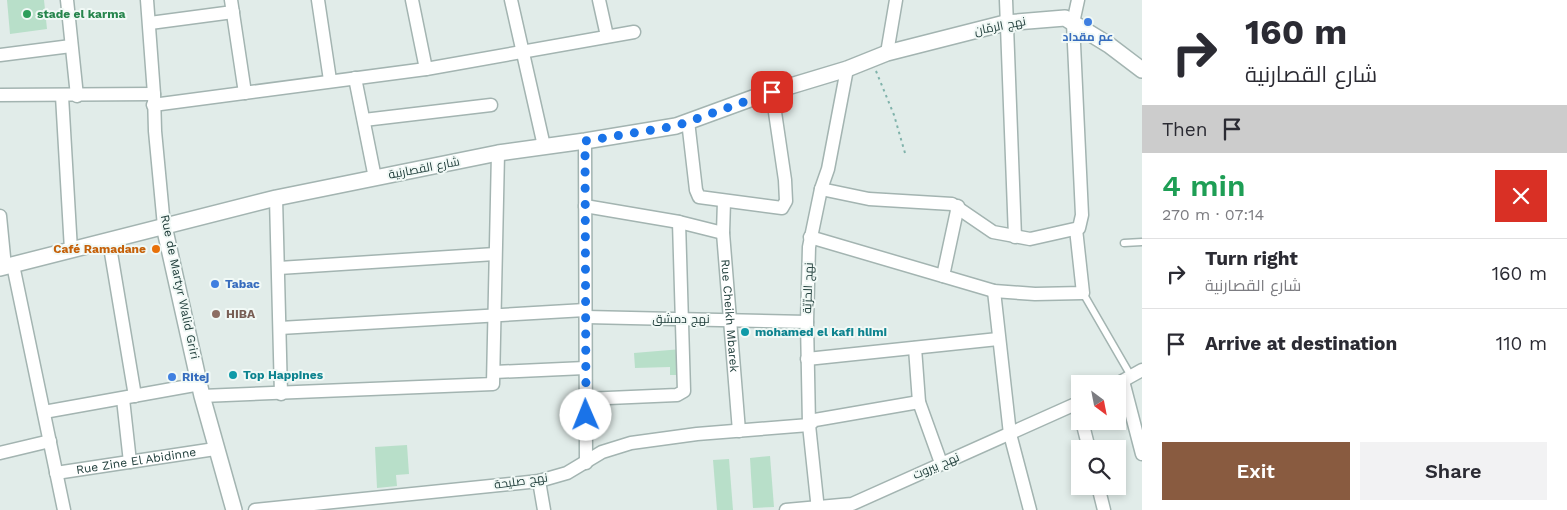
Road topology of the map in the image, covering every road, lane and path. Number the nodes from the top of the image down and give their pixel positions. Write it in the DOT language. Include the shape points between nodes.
graph roads {
  1 [pos="67,0"];
  2 [pos="147,0"];
  3 [pos="318,0"];
  4 [pos="412,0"];
  5 [pos="511,0"];
  6 [pos="599,0"];
  7 [pos="896,0"];
  8 [pos="1006,0"];
  9 [pos="1078,0"];
  10 [pos="232,6"];
  11 [pos="150,23"];
  12 [pos="1005,23"];
  13 [pos="1073,23"];
  14 [pos="634,32"];
  15 [pos="607,36"];
  16 [pos="71,46"];
  17 [pos="521,52"];
  18 [pos="887,54"];
  19 [pos="0,55"];
  20 [pos="872,60"];
  21 [pos="426,69"];
  22 [pos="847,69"];
  23 [pos="1142,71"];
  24 [pos="355,78"];
  25 [pos="330,80"];
  26 [pos="772,92"];
  27 [pos="245,93"];
  28 [pos="0,95"];
  29 [pos="62,96"];
  30 [pos="77,96"];
  31 [pos="154,99"];
  32 [pos="491,105"];
  33 [pos="364,120"];
  34 [pos="688,121"];
  35 [pos="585,141"];
  36 [pos="544,146"];
  37 [pos="498,153"];
  38 [pos="905,153"];
  39 [pos="375,178"];
  40 [pos="821,189"];
  41 [pos="276,198"];
  42 [pos="724,202"];
  43 [pos="585,206"];
  44 [pos="958,206"];
  45 [pos="0,216"];
  46 [pos="679,222"];
  47 [pos="164,226"];
  48 [pos="1076,229"];
  49 [pos="723,233"];
  50 [pos="810,237"];
  51 [pos="1015,237"];
  52 [pos="109,241"];
  53 [pos="1142,242"];
  54 [pos="1124,243"];
  55 [pos="71,250"];
  56 [pos="495,254"];
  57 [pos="6,267"];
  58 [pos="279,268"];
  59 [pos="943,276"];
  60 [pos="994,291"];
  61 [pos="1083,293"];
  62 [pos="585,314"];
  63 [pos="495,316"];
  64 [pos="730,318"];
  65 [pos="683,320"];
  66 [pos="807,322"];
  67 [pos="280,328"];
  68 [pos="998,340"];
  69 [pos="915,348"];
  70 [pos="807,359"];
  71 [pos="585,368"];
  72 [pos="494,372"];
  73 [pos="1128,378"];
  74 [pos="201,390"];
  75 [pos="281,394"];
  76 [pos="129,398"];
  77 [pos="586,399"];
  78 [pos="919,402"];
  79 [pos="1071,408"];
  80 [pos="44,412"];
  81 [pos="809,425"];
  82 [pos="739,431"];
  83 [pos="1010,434"];
  84 [pos="50,441"];
  85 [pos="216,449"];
  86 [pos="0,453"];
  87 [pos="1142,454"];
  88 [pos="130,462"];
  89 [pos="586,463"];
  90 [pos="941,463"];
  91 [pos="56,473"];
  92 [pos="539,481"];
  93 [pos="1100,495"];
  94 [pos="853,507"];
  95 [pos="818,509"];
  96 [pos="64,510"];
  97 [pos="234,510"];
  98 [pos="255,510"];
  99 [pos="544,510"];
  100 [pos="786,510"];
  101 [pos="1029,510"];
  102 [pos="1104,510"];
  1 -- 16 [label="street"];
  2 -- 11 [label="street, Rue de Martyr Walid Griri"];
  3 -- 25 [label="street"];
  4 -- 21 [label="street"];
  5 -- 17 [label="street"];
  6 -- 15 [label="street"];
  7 -- 18 [label="street"];
  8 -- 12 [label="street"];
  9 -- 13 [label="street"];
  10 -- 11 [label="street"];
  10 -- 27 [label="street"];
  11 -- 31 [label="street, Rue de Martyr Walid Griri"];
  12 -- 13 [label="street, نهج الرمّان" via="1061,17"];
  12 -- 18 [label="street, نهج الرمّان"];
  12 -- 51 [label="street"];
  13 -- 23 [label="street, نهج الرمّان"];
  13 -- 48 [label="street" via="1082,215"];
  14 -- 15 [label="street"];
  15 -- 17 [label="street"];
  16 -- 19 [label="street"];
  16 -- 30 [label="street"];
  17 -- 21 [label="street"];
  17 -- 36 [label="street"];
  18 -- 20 [label="street, نهج الرمّان"];
  20 -- 22 [label="street, نهج الرمّان"];
  20 -- 38 [label="path"];
  21 -- 24 [label="street"];
  22 -- 26 [label="street, شارع القصارنية"];
  22 -- 40 [label="street, نهج الحرّيّة" via="828,169"];
  24 -- 25 [label="street"];
  24 -- 33 [label="street"];
  25 -- 27 [label="street"];
  26 -- 34 [label="street, شارع القصارنية"];
  26 -- 42 [label="street" via="785,180 785,204 778,208"];
  27 -- 31 [label="street"];
  28 -- 29 [label="street"];
  29 -- 30 [label="street"];
  29 -- 55 [label="street"];
  30 -- 31 [label="street"];
  31 -- 47 [label="street, Rue de Martyr Walid Griri"];
  32 -- 33 [label="street"];
  33 -- 39 [label="street"];
  34 -- 35 [label="street, شارع القصارنية" via="676,126"];
  34 -- 42 [label="street" via="697,194 703,199"];
  35 -- 36 [label="street, شارع القصارنية"];
  35 -- 43 [label="street"];
  36 -- 37 [label="street, شارع القصارنية"];
  37 -- 39 [label="street, شارع القصارنية"];
  37 -- 56 [label="street"];
  39 -- 41 [label="street, شارع القصارنية"];
  40 -- 44 [label="street" via="869,199"];
  40 -- 50 [label="street, نهج الحرّيّة"];
  41 -- 47 [label="street, شارع القصارنية"];
  41 -- 58 [label="street"];
  42 -- 49 [label="street, Rue Cheikh Mbarek"];
  43 -- 46 [label="street"];
  43 -- 62 [label="street"];
  44 -- 51 [label="street" via="982,226"];
  44 -- 59 [label="street"];
  45 -- 57 [label="street"];
  46 -- 49 [label="street"];
  46 -- 65 [label="street"];
  47 -- 52 [label="street, شارع القصارنية"];
  47 -- 74 [label="street, Rue de Martyr Walid Griri"];
  48 -- 51 [label="street" via="1037,239"];
  48 -- 61 [label="street"];
  49 -- 64 [label="street, Rue Cheikh Mbarek"];
  50 -- 59 [label="street"];
  50 -- 66 [label="street, نهج الحرّيّة"];
  52 -- 55 [label="street, شارع القصارنية"];
  52 -- 76 [label="street"];
  53 -- 54 [label="lane"];
  55 -- 57 [label="street, شارع القصارنية"];
  56 -- 58 [label="street"];
  56 -- 63 [label="street"];
  57 -- 80 [label="street"];
  58 -- 67 [label="street"];
  59 -- 60 [label="street"];
  60 -- 61 [label="street"];
  60 -- 68 [label="street"];
  61 -- 73 [label="lane"];
  62 -- 63 [label="street, نهج دمشق"];
  62 -- 65 [label="street, نهج دمشق"];
  62 -- 71 [label="street"];
  63 -- 67 [label="street, نهج دمشق"];
  63 -- 72 [label="street"];
  64 -- 65 [label="street, نهج دمشق"];
  64 -- 66 [label="street, نهج دمشق"];
  64 -- 82 [label="street, Rue Cheikh Mbarek"];
  65 -- 77 [label="street" via="686,387 681,394"];
  66 -- 70 [label="street, نهج الحرّيّة"];
  67 -- 75 [label="street"];
  68 -- 69 [label="street"];
  68 -- 83 [label="street"];
  69 -- 70 [label="street"];
  69 -- 78 [label="street"];
  70 -- 81 [label="street, نهج الحرّيّة"];
  71 -- 72 [label="street"];
  71 -- 77 [label="street"];
  72 -- 75 [label="street" via="494,381 490,385"];
  73 -- 87 [label="street"];
  74 -- 75 [label="street"];
  74 -- 76 [label="street"];
  74 -- 85 [label="street, Rue de Martyr Walid Griri"];
  76 -- 80 [label="street"];
  76 -- 88 [label="street"];
  77 -- 89 [label="street"];
  78 -- 81 [label="street, نهج صليحة" via="814,420"];
  78 -- 90 [label="street"];
  79 -- 83 [label="street, نهج بيروت"];
  80 -- 84 [label="street"];
  81 -- 82 [label="street, نهج صليحة"];
  81 -- 95 [label="street, نهج الحرّيّة"];
  82 -- 89 [label="street, نهج صليحة" via="631,443 602,452"];
  83 -- 90 [label="street, نهج بيروت"];
  83 -- 101 [label="street"];
  84 -- 86 [label="street"];
  84 -- 91 [label="street"];
  85 -- 88 [label="street, Rue Zine El Abidinne"];
  85 -- 97 [label="street, Rue de Martyr Walid Griri"];
  88 -- 91 [label="street, Rue Zine El Abidinne"];
  89 -- 92 [label="street, نهج صليحة" via="567,473"];
  90 -- 94 [label="street, نهج بيروت"];
  91 -- 96 [label="street"];
  92 -- 98 [label="street, نهج صليحة"];
  92 -- 99 [label="street"];
  93 -- 102 [label="street"];
  94 -- 95 [label="street, نهج بيروت"];
  95 -- 100 [label="street, نهج بيروت"];
}
